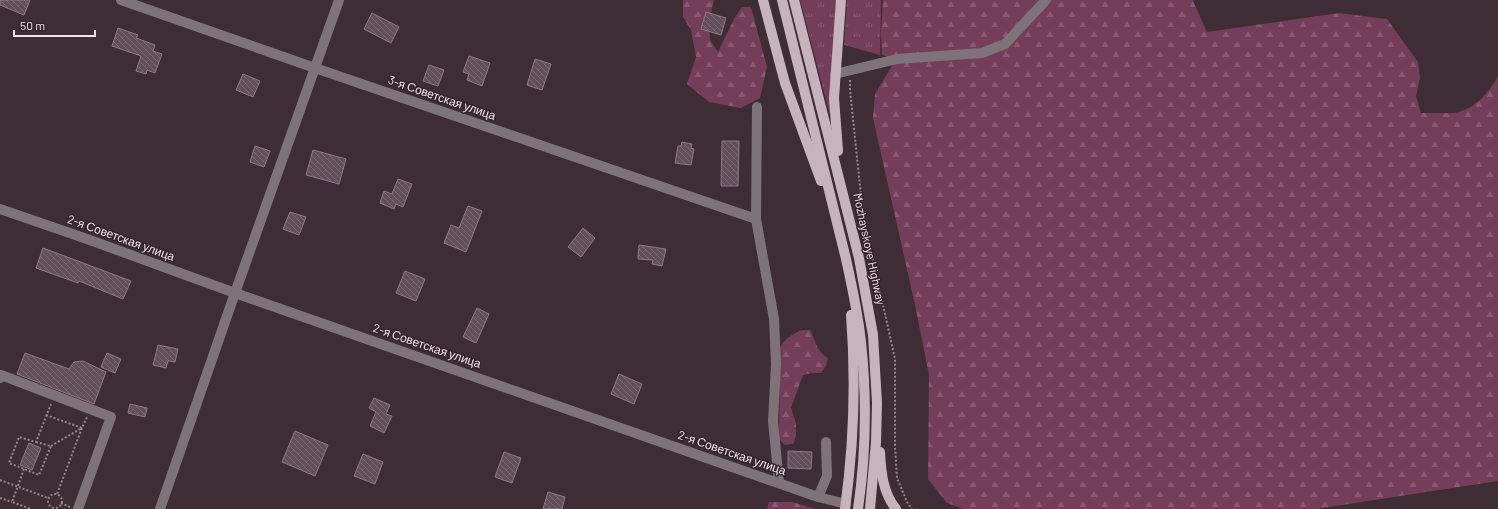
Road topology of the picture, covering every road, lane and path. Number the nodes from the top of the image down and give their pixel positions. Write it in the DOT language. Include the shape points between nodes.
graph roads {
  1 [pos="120,0"];
  2 [pos="339,0"];
  3 [pos="763,0"];
  4 [pos="782,0"];
  5 [pos="794,0"];
  6 [pos="841,0"];
  7 [pos="1046,0"];
  8 [pos="315,68"];
  9 [pos="851,70"];
  10 [pos="835,74"];
  11 [pos="756,107"];
  12 [pos="0,209"];
  13 [pos="756,219"];
  14 [pos="850,220"];
  15 [pos="836,221"];
  16 [pos="846,259"];
  17 [pos="235,293"];
  18 [pos="0,378"];
  19 [pos="54,395"];
  20 [pos="877,403"];
  21 [pos="90,409"];
  22 [pos="46,415"];
  23 [pos="82,428"];
  24 [pos="36,442"];
  25 [pos="826,442"];
  26 [pos="51,446"];
  27 [pos="24,469"];
  28 [pos="0,480"];
  29 [pos="779,483"];
  30 [pos="18,486"];
  31 [pos="57,494"];
  32 [pos="818,497"];
  33 [pos="0,498"];
  34 [pos="48,498"];
  35 [pos="12,502"];
  36 [pos="61,504"];
  37 [pos="846,507"];
  38 [pos="52,508"];
  39 [pos="75,508"];
  40 [pos="30,509"];
  41 [pos="160,509"];
  42 [pos="858,509"];
  43 [pos="870,509"];
  44 [pos="896,509"];
  45 [pos="912,509"];
  1 -- 8 [label="street, 3-я Советская улица"];
  2 -- 8 [label="street"];
  3 -- 15 [label="main road" via="785,83"];
  4 -- 15 [label="main road, Mozhayskoye Highway"];
  5 -- 14 [label="main road, Mozhayskoye Highway"];
  6 -- 10 [label="main road"];
  7 -- 9 [label="street" via="1005,44 982,53 897,59"];
  8 -- 13 [label="street, 3-я Советская улица"];
  8 -- 17 [label="street"];
  9 -- 10 [label="street"];
  9 -- 45 [label="path" via="850,90 863,215 895,359 897,478"];
  10 -- 14 [label="main road" via="837,140"];
  11 -- 13 [label="street"];
  12 -- 17 [label="street, 2-я Советская улица"];
  13 -- 29 [label="street" via="774,319 776,364 773,421"];
  14 -- 20 [label="main road, Mozhayskoye Highway" via="873,335"];
  15 -- 16 [label="main road, Mozhayskoye Highway"];
  16 -- 37 [label="main road" via="854,350 851,459"];
  16 -- 42 [label="main road, Mozhayskoye Highway" via="861,342 864,381 865,442"];
  17 -- 29 [label="street, 2-я Советская улица"];
  17 -- 41 [label="street"];
  18 -- 19 [label="street" via="1,375"];
  19 -- 21 [label="street"];
  19 -- 22 [label="path"];
  20 -- 43 [label="main road, Mozhayskoye Highway"];
  20 -- 44 [label="main road" via="883,480 886,492"];
  21 -- 23 [label="path"];
  21 -- 39 [label="street" via="111,417"];
  22 -- 23 [label="path"];
  22 -- 24 [label="path"];
  23 -- 26 [label="path"];
  23 -- 31 [label="path"];
  24 -- 26 [label="path"];
  24 -- 27 [label="path" via="19,437 9,463"];
  25 -- 32 [label="street" via="826,476"];
  26 -- 27 [label="path" via="39,475"];
  27 -- 30 [label="path"];
  28 -- 30 [label="path"];
  29 -- 32 [label="street, 2-я Советская улица"];
  30 -- 34 [label="path"];
  30 -- 35 [label="path"];
  31 -- 34 [label="path" via="52,494"];
  31 -- 36 [label="path" via="61,498"];
  32 -- 37 [label="street, 2-я Советская улица"];
  33 -- 35 [label="path"];
  34 -- 38 [label="path" via="48,504"];
  35 -- 40 [label="path"];
  36 -- 38 [label="path"];
  36 -- 39 [label="path"];
}
